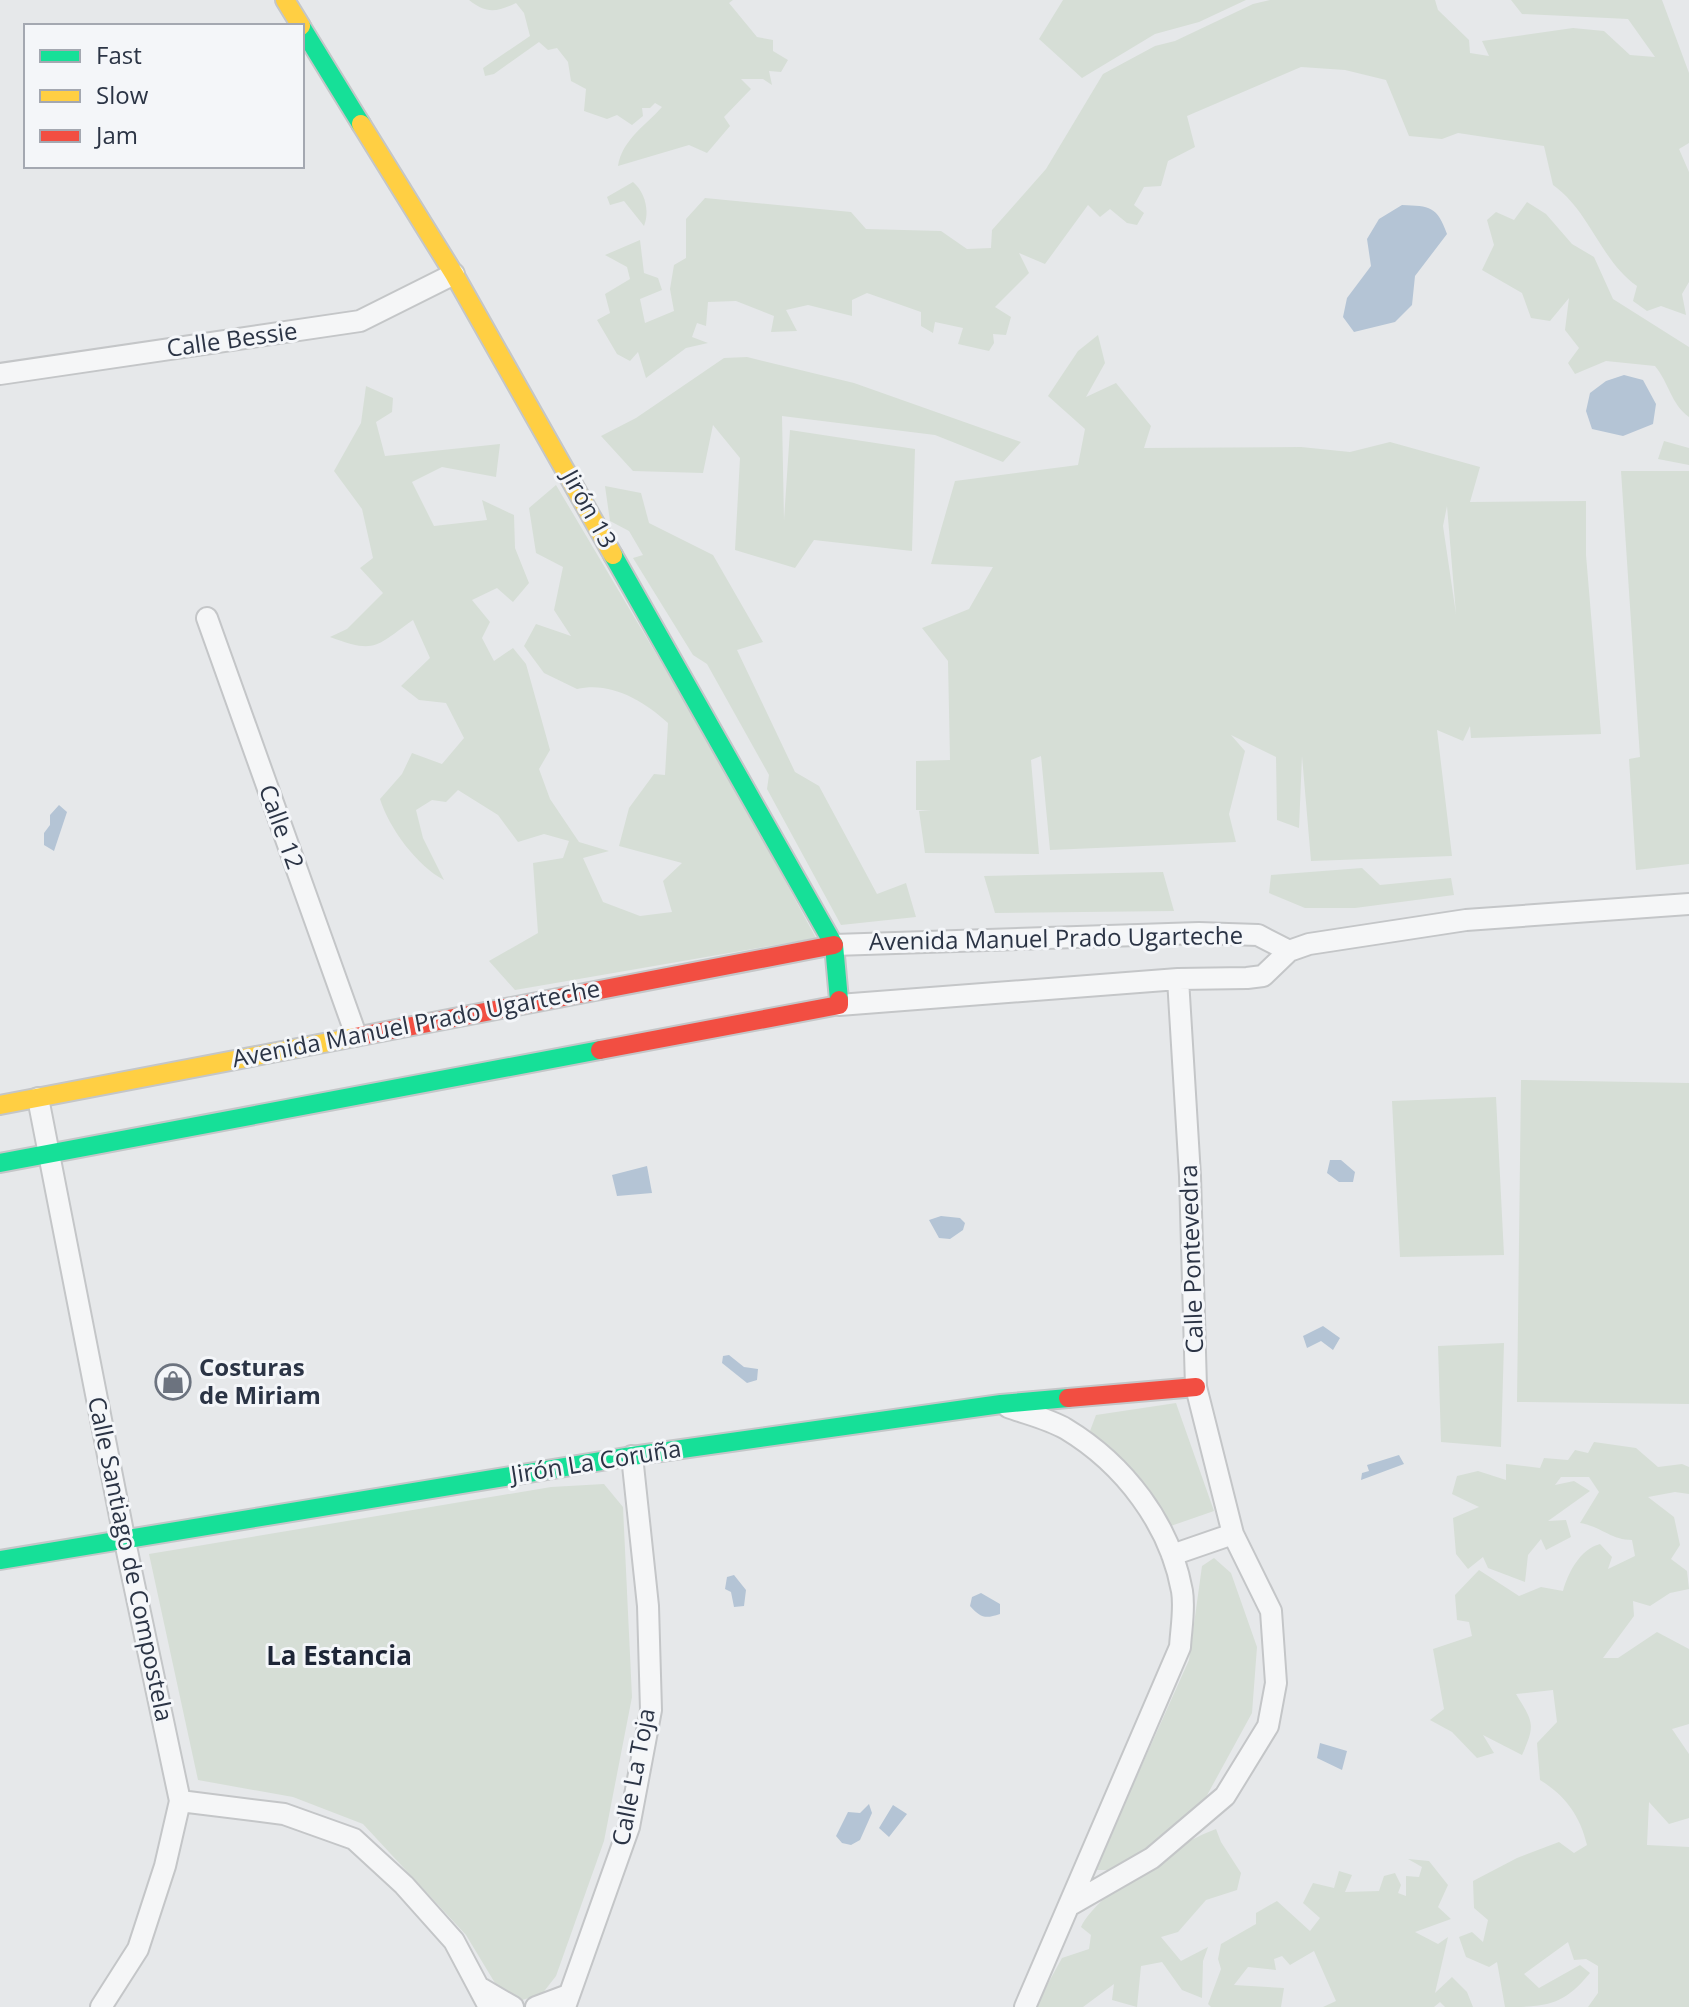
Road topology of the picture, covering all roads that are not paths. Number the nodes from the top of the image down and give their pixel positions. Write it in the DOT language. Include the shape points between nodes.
graph roads {
  1 [pos="285,0"];
  2 [pos="299,24"];
  3 [pos="304,32"];
  4 [pos="454,274"];
  5 [pos="0,374"];
  6 [pos="207,618"];
  7 [pos="1689,904"];
  8 [pos="834,945"];
  9 [pos="1289,951"];
  10 [pos="1178,979"];
  11 [pos="839,1005"];
  12 [pos="356,1035"];
  13 [pos="38,1098"];
  14 [pos="0,1105"];
  15 [pos="50,1153"];
  16 [pos="0,1163"];
  17 [pos="1196,1387"];
  18 [pos="1001,1404"];
  19 [pos="632,1456"];
  20 [pos="1233,1534"];
  21 [pos="124,1537"];
  22 [pos="1172,1555"];
  23 [pos="0,1560"];
  24 [pos="180,1801"];
  25 [pos="1072,1904"];
  26 [pos="486,1998"];
  27 [pos="566,2001"];
  28 [pos="101,2007"];
  29 [pos="513,2007"];
  30 [pos="536,2007"];
  31 [pos="1025,2007"];
  1 -- 2 [label="street, Jirón 13"];
  3 -- 4 [label="street, Jirón 13"];
  4 -- 5 [label="street, Calle Bessie" via="360,321"];
  4 -- 8 [label="street, Jirón 13"];
  6 -- 12 [label="street, Calle 12"];
  7 -- 9 [label="street" via="1466,920"];
  8 -- 9 [label="street, Avenida Manuel Prado Ugarteche" via="1199,933 1258,935"];
  8 -- 11 [label="street, Jirón 13"];
  8 -- 12 [label="street, Avenida Manuel Prado Ugarteche"];
  9 -- 10 [label="street, Avenida Manuel Prado Ugarteche" via="1263,976"];
  10 -- 11 [label="street, Avenida Manuel Prado Ugarteche"];
  10 -- 17 [label="street, Calle Pontevedra"];
  11 -- 15 [label="street, Avenida Manuel Prado Ugarteche"];
  12 -- 13 [label="street, Avenida Manuel Prado Ugarteche"];
  13 -- 14 [label="street, Avenida Manuel Prado Ugarteche"];
  13 -- 15 [label="street, Calle Santiago de Compostela"];
  15 -- 16 [label="street, Avenida Manuel Prado Ugarteche"];
  15 -- 21 [label="street, Calle Santiago de Compostela"];
  17 -- 18 [label="street, Jirón La Coruña"];
  17 -- 20 [label="street, Calle Pontevedra"];
  18 -- 19 [label="street, Jirón La Coruña"];
  18 -- 22 [label="street" via="1064,1428 1109,1460 1148,1506"];
  19 -- 21 [label="street, Jirón La Coruña"];
  19 -- 27 [label="street, Calle La Toja" via="648,1606 651,1710 629,1827"];
  20 -- 22 [label="street"];
  20 -- 25 [label="street, Calle Pontevedra" via="1271,1611 1276,1683 1268,1726 1225,1796 1152,1858"];
  21 -- 23 [label="street, Jirón La Coruña"];
  21 -- 24 [label="street, Calle Santiago de Compostela"];
  22 -- 25 [label="street" via="1183,1594 1180,1647"];
  24 -- 26 [label="street" via="284,1814 354,1839 454,1941"];
  24 -- 28 [label="street, Calle Santiago de Compostela" via="138,1949"];
  25 -- 31 [label="street"];
  26 -- 29 [label="street"];
  27 -- 30 [label="street, Calle La Toja"];
}
